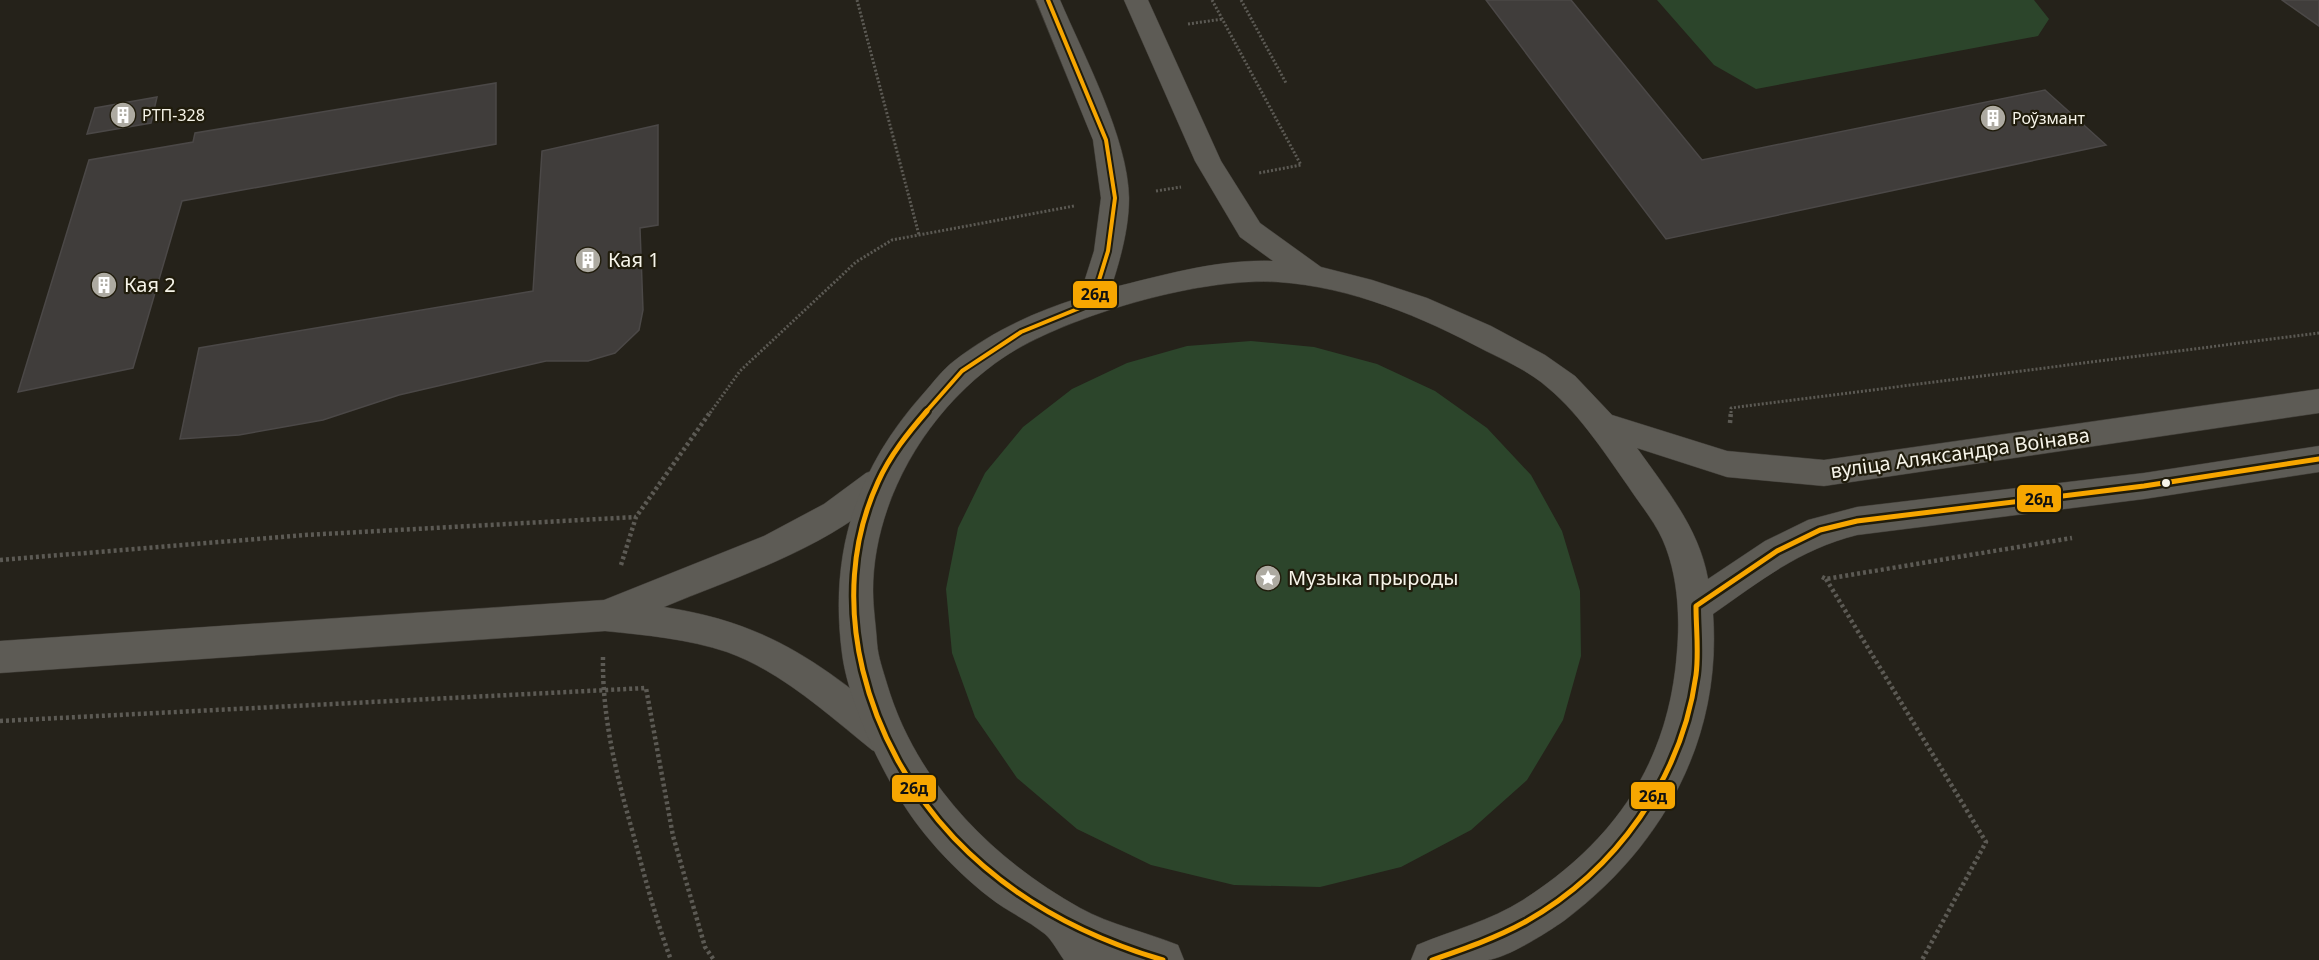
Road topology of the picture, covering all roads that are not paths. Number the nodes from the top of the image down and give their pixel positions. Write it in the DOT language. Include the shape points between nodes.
graph roads {
  1 [pos="1048,0"];
  2 [pos="1136,0"];
  3 [pos="1313,276"];
  4 [pos="1092,303"];
  5 [pos="2319,401"];
  6 [pos="1605,425"];
  7 [pos="2319,459"];
  8 [pos="878,482"];
  9 [pos="1696,606"];
  10 [pos="605,615"];
  11 [pos="0,657"];
  12 [pos="885,738"];
  13 [pos="1061,920"];
  14 [pos="1475,952"];
  15 [pos="1089,960"];
  16 [pos="1162,960"];
  17 [pos="1432,960"];
  1 -- 4 [label="main road" via="1106,140 1115,198 1108,251"];
  2 -- 3 [label="main road" via="1208,161 1250,230"];
  3 -- 4 [label="main road" via="1260,271 1200,277"];
  3 -- 6 [label="main road" via="1406,301 1481,333 1549,371"];
  4 -- 8 [label="main road" via="1021,332 963,371 904,437"];
  5 -- 6 [label="main road, вуліца Аляксандра Воінава" via="1824,473 1727,464"];
  6 -- 9 [label="main road" via="1681,539"];
  7 -- 9 [label="main road" via="2144,486 1857,521 1820,530 1777,551"];
  8 -- 10 [label="main road" via="836,514 776,546"];
  8 -- 12 [label="main road" via="862,529 855,578 855,631 865,684"];
  9 -- 14 [label="main road" via="1696,675 1685,728 1664,781 1631,830 1590,875 1539,914"];
  10 -- 11 [label="main road"];
  10 -- 12 [label="main road" via="686,625 757,648 816,683"];
  12 -- 13 [label="main road" via="915,790 954,838 1003,882"];
  13 -- 15 [label="main road"];
  13 -- 16 [label="main road" via="1126,949"];
  14 -- 17 [label="main road"];
}
